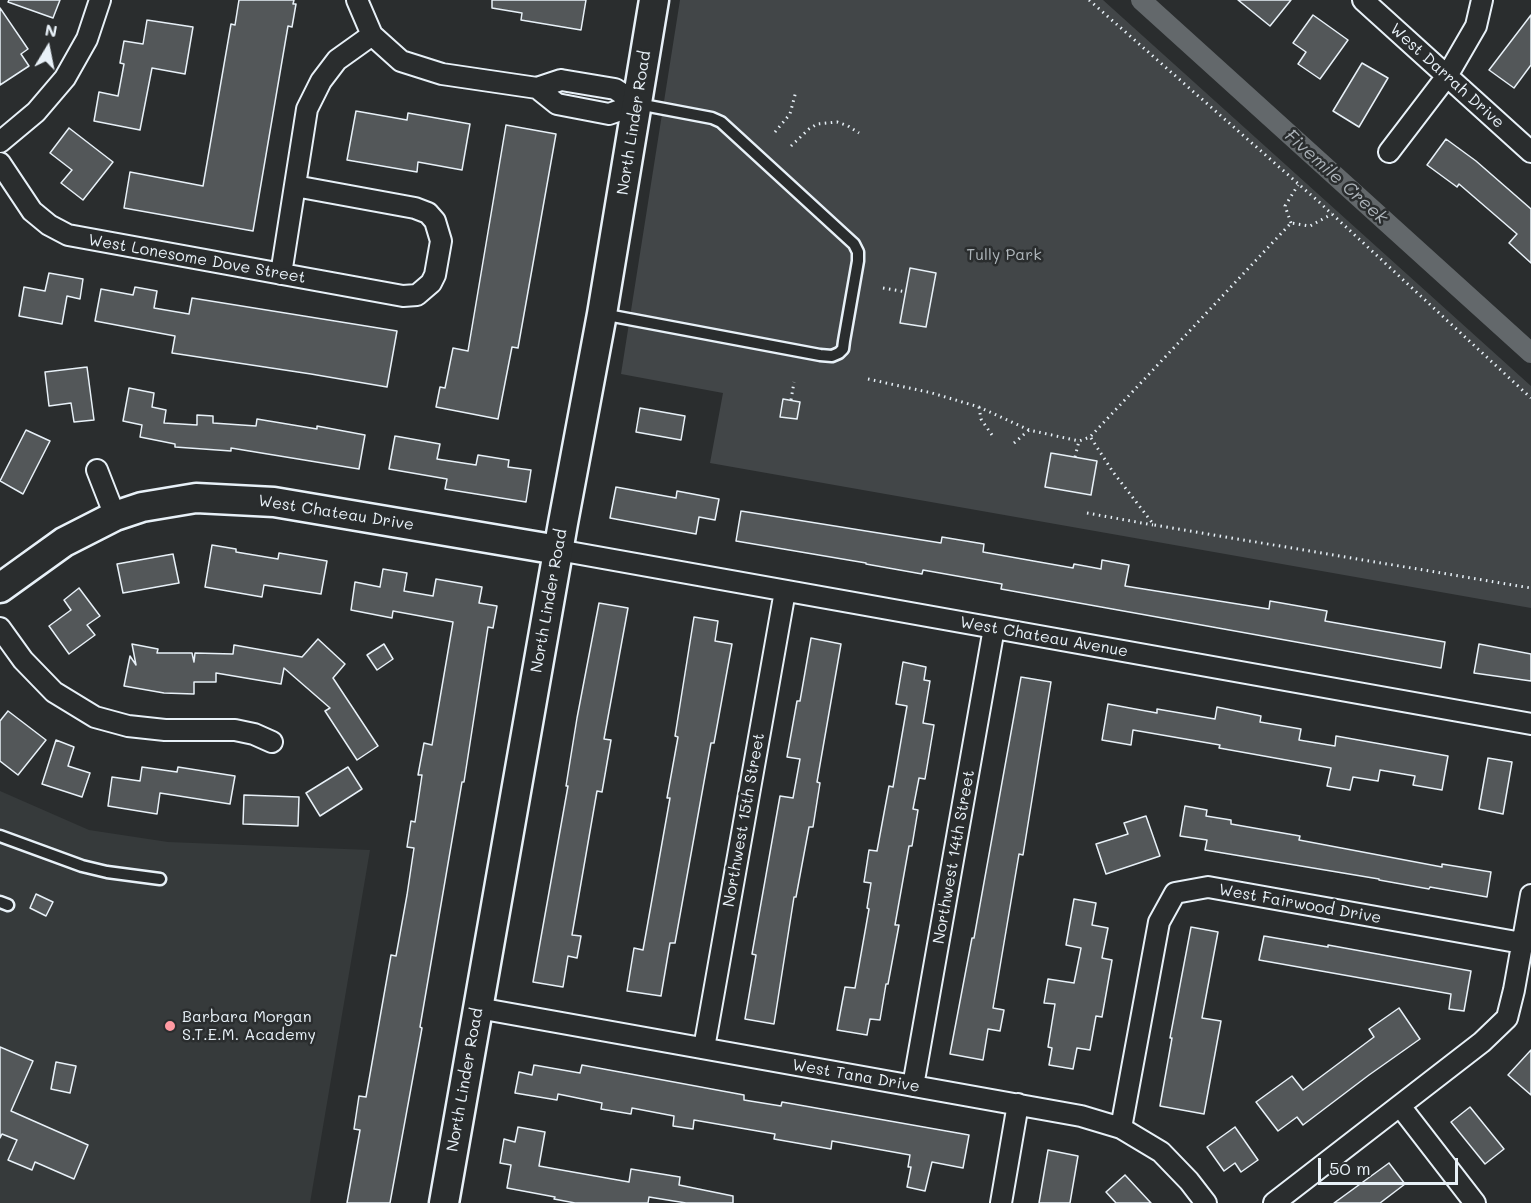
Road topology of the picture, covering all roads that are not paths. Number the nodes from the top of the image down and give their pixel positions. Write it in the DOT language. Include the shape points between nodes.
graph roads {
  1 [pos="100,0"];
  2 [pos="357,0"];
  3 [pos="654,0"];
  4 [pos="1363,0"];
  5 [pos="1482,0"];
  6 [pos="372,35"];
  7 [pos="1447,76"];
  8 [pos="638,104"];
  9 [pos="0,142"];
  10 [pos="1389,152"];
  11 [pos="1531,152"];
  12 [pos="0,163"];
  13 [pos="295,186"];
  14 [pos="281,274"];
  15 [pos="602,314"];
  16 [pos="97,470"];
  17 [pos="115,516"];
  18 [pos="558,550"];
  19 [pos="0,588"];
  20 [pos="785,591"];
  21 [pos="0,628"];
  22 [pos="994,628"];
  23 [pos="1531,724"];
  24 [pos="272,742"];
  25 [pos="0,836"];
  26 [pos="160,879"];
  27 [pos="1531,895"];
  28 [pos="1522,943"];
  29 [pos="478,1008"];
  30 [pos="704,1048"];
  31 [pos="913,1086"];
  32 [pos="1018,1104"];
  33 [pos="1400,1106"];
  34 [pos="1121,1128"];
  35 [pos="444,1203"];
  36 [pos="1001,1203"];
  37 [pos="1206,1203"];
  38 [pos="1274,1203"];
  39 [pos="1475,1203"];
  1 -- 9 [label="street" via="87,39 65,78 36,112"];
  2 -- 6 [label="street"];
  3 -- 8 [label="main road, North Linder Road"];
  4 -- 7 [label="street, West Darrah Drive"];
  5 -- 7 [label="street" via="1476,26"];
  6 -- 8 [label="street" via="401,61 442,74 537,88 561,80 615,89"];
  6 -- 13 [label="street" via="337,60 321,81 308,109"];
  7 -- 10 [label="street"];
  7 -- 11 [label="street, West Darrah Drive"];
  8 -- 15 [label="main road, North Linder Road"];
  8 -- 15 [label="lane" via="721,122 854,244 858,261 843,349 832,356 820,355"];
  12 -- 14 [label="street, West Lonesome Dove Street" via="33,211 68,235"];
  13 -- 14 [label="street"];
  13 -- 14 [label="street, West Lonesome Dove Street" via="415,208 435,221 441,241 435,275 417,295 403,296"];
  15 -- 18 [label="main road, North Linder Road"];
  16 -- 17 [label="street"];
  17 -- 18 [label="main road, West Chateau Drive" via="167,501 246,499"];
  17 -- 19 [label="main road, West Chateau Drive" via="70,538"];
  18 -- 20 [label="street, West Chateau Avenue"];
  18 -- 29 [label="main road, North Linder Road"];
  20 -- 22 [label="street, West Chateau Avenue"];
  20 -- 30 [label="street, Northwest 15th Street"];
  21 -- 24 [label="street" via="23,660 54,692 95,717 165,730 235,730"];
  22 -- 23 [label="street, West Chateau Avenue"];
  22 -- 31 [label="street, Northwest 14th Street"];
  25 -- 26 [label="lane" via="82,866"];
  27 -- 28 [label="street"];
  28 -- 33 [label="street" via="1507,1018"];
  28 -- 34 [label="street, West Fairwood Drive" via="1208,887 1175,893 1159,922"];
  29 -- 30 [label="street, West Tana Drive"];
  29 -- 35 [label="main road, North Linder Road"];
  30 -- 31 [label="street, West Tana Drive"];
  31 -- 32 [label="street, West Tana Drive"];
  32 -- 34 [label="street, West Tana Drive"];
  32 -- 36 [label="street"];
  33 -- 38 [label="street"];
  33 -- 39 [label="street"];
  34 -- 37 [label="street, West Tana Drive" via="1161,1152"];
}
